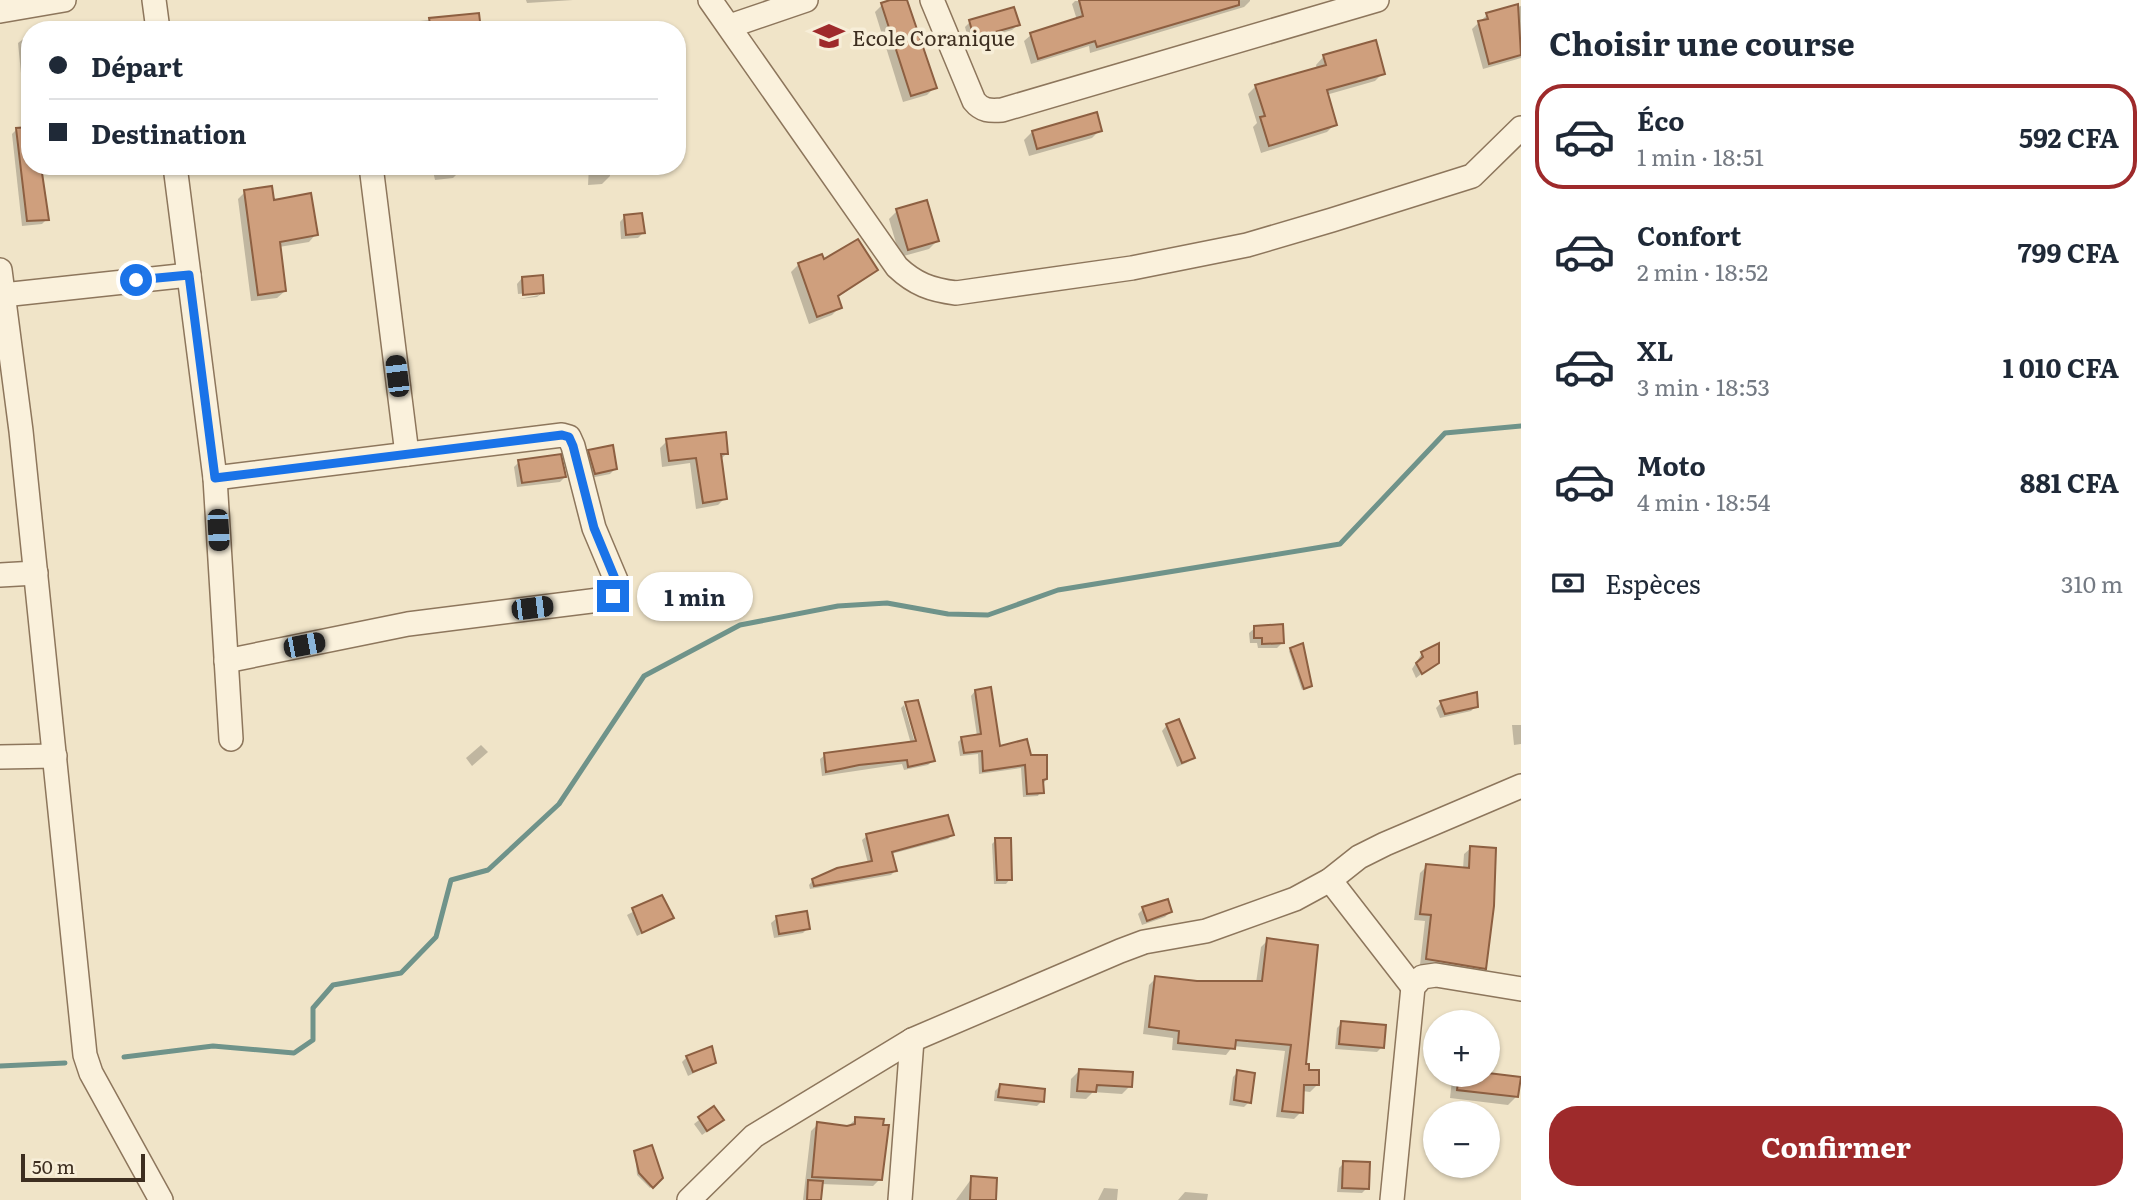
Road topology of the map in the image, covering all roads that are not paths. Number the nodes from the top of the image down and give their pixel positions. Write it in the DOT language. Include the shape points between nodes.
graph roads {
  1 [pos="64,0"];
  2 [pos="154,0"];
  3 [pos="710,0"];
  4 [pos="806,0"];
  5 [pos="932,0"];
  6 [pos="1377,0"];
  7 [pos="0,12"];
  8 [pos="157,21"];
  9 [pos="730,26"];
  10 [pos="1521,128"];
  11 [pos="176,175"];
  12 [pos="372,175"];
  13 [pos="0,270"];
  14 [pos="189,275"];
  15 [pos="3,295"];
  16 [pos="8,388"];
  17 [pos="407,454"];
  18 [pos="215,478"];
  19 [pos="36,573"];
  20 [pos="0,575"];
  21 [pos="226,661"];
  22 [pos="231,739"];
  23 [pos="55,756"];
  24 [pos="0,757"];
  25 [pos="1521,786"];
  26 [pos="1330,880"];
  27 [pos="1413,987"];
  28 [pos="1521,989"];
  29 [pos="912,1040"];
  30 [pos="161,1200"];
  31 [pos="689,1200"];
  32 [pos="900,1200"];
  33 [pos="1392,1200"];
  1 -- 7 [label="street"];
  2 -- 8 [label="street"];
  3 -- 9 [label="street"];
  4 -- 9 [label="street"];
  5 -- 6 [label="street" via="974,101 989,111"];
  9 -- 10 [label="street" via="897,267 912,281 956,293 1132,268 1247,244 1472,176"];
  11 -- 14 [label="street"];
  12 -- 17 [label="street"];
  13 -- 15 [label="street"];
  14 -- 15 [label="street"];
  14 -- 18 [label="street"];
  15 -- 16 [label="street"];
  16 -- 19 [label="street"];
  17 -- 18 [label="street"];
  17 -- 21 [label="street" via="553,435 569,437 617,592 607,599 408,624"];
  18 -- 21 [label="street"];
  19 -- 20 [label="street"];
  19 -- 23 [label="street"];
  21 -- 22 [label="street"];
  23 -- 24 [label="street"];
  23 -- 30 [label="street" via="85,1055"];
  25 -- 26 [label="street" via="1385,844"];
  26 -- 27 [label="street"];
  26 -- 29 [label="street" via="1229,924 1120,951"];
  27 -- 28 [label="street" via="1422,977 1436,975"];
  27 -- 33 [label="street"];
  29 -- 31 [label="street" via="754,1136"];
  29 -- 32 [label="street"];
}
